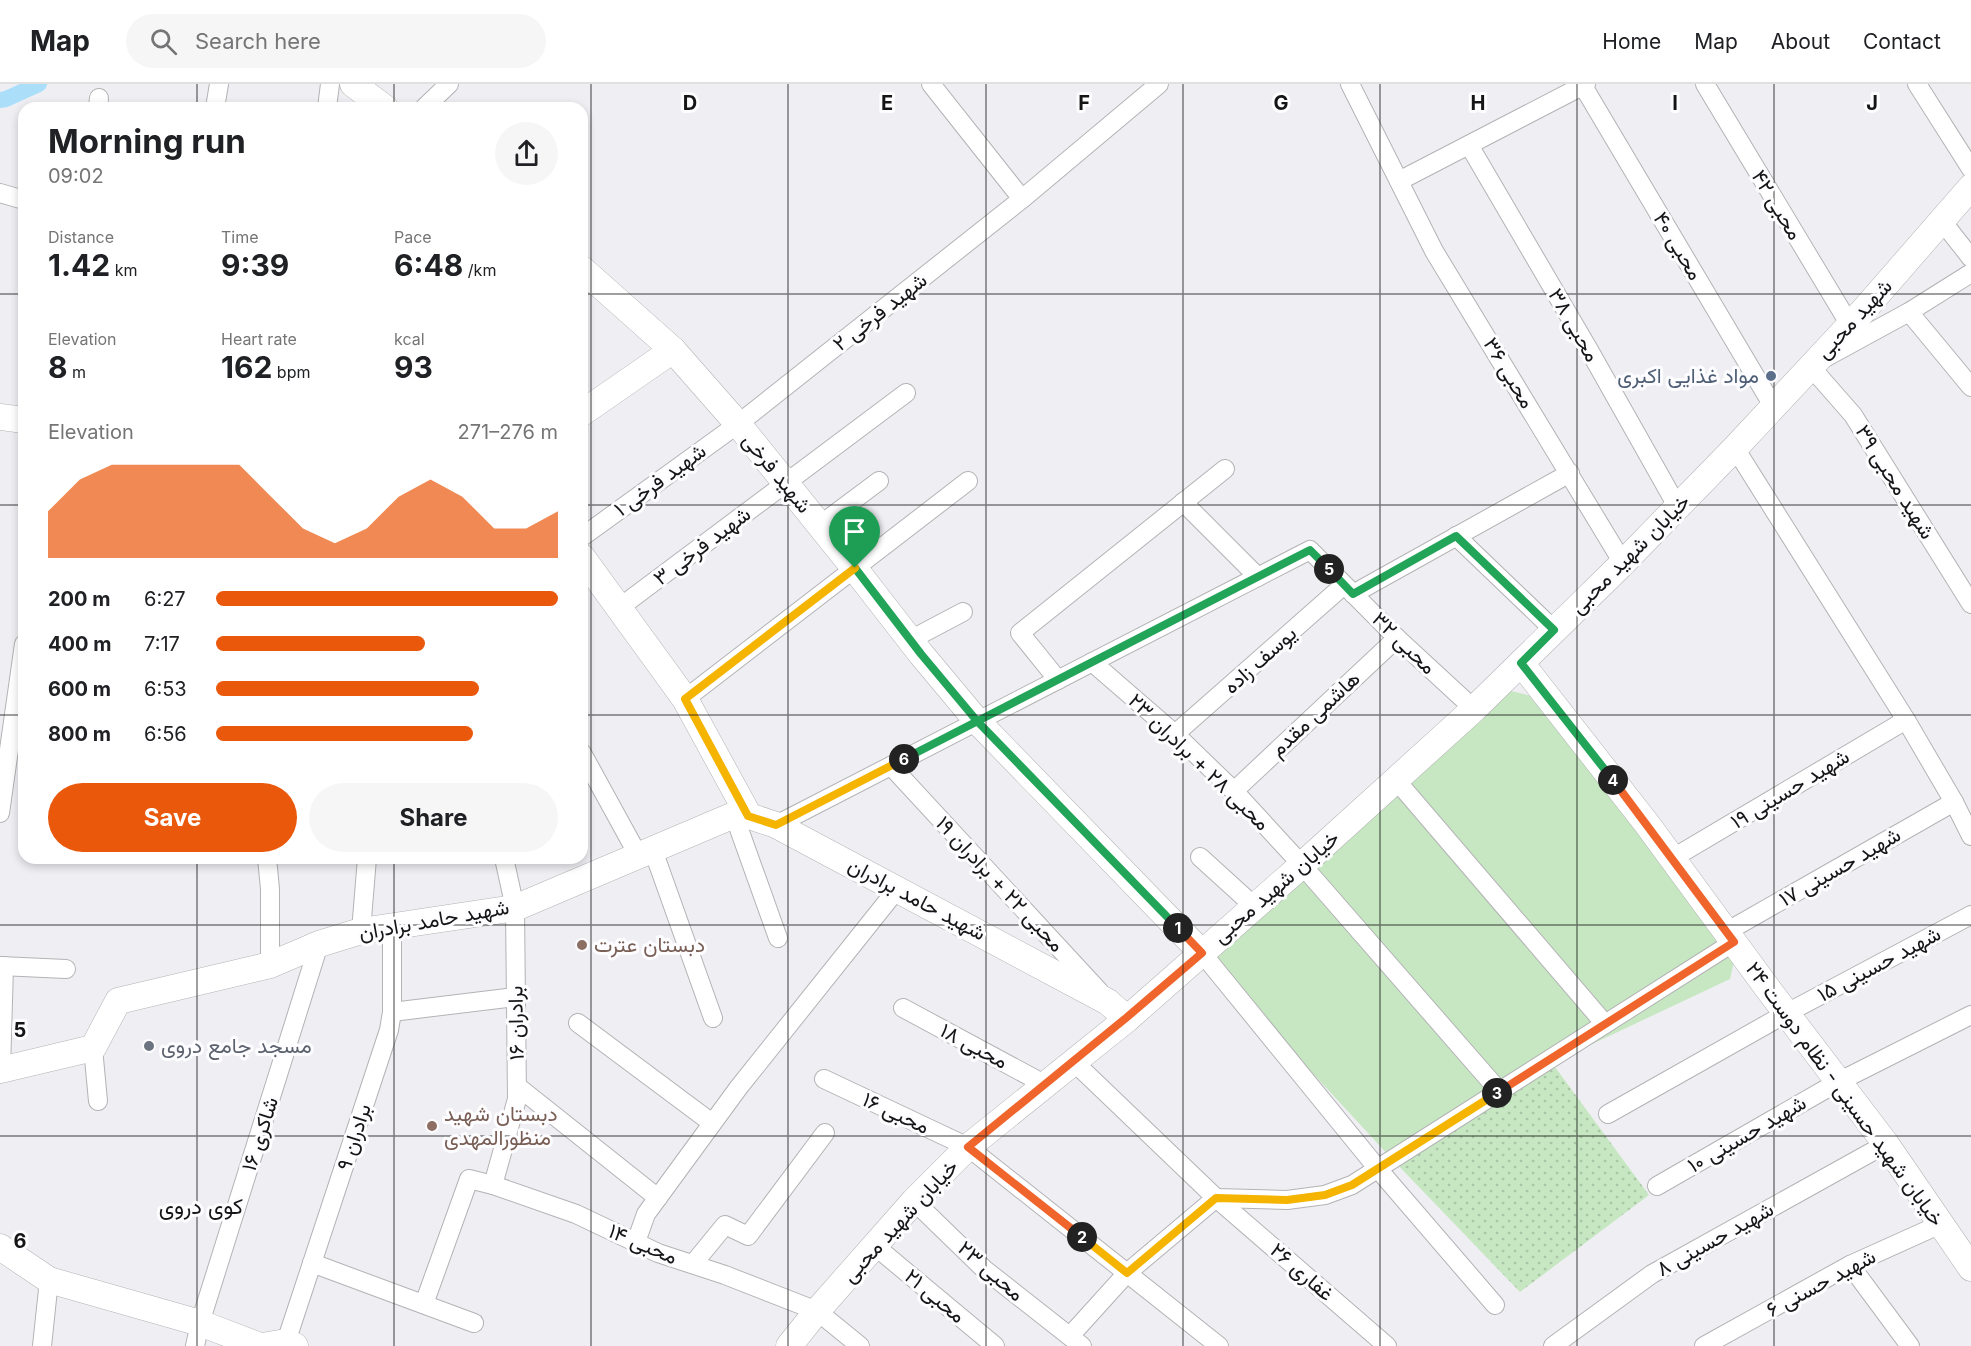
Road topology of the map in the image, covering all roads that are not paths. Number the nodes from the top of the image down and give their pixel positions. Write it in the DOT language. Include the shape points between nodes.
graph roads {
  1 [pos="219,84"];
  2 [pos="330,84"];
  3 [pos="353,84"];
  4 [pos="449,84"];
  5 [pos="1159,84"];
  6 [pos="1350,84"];
  7 [pos="1705,84"];
  8 [pos="1917,84"];
  9 [pos="1584,85"];
  10 [pos="936,86"];
  11 [pos="216,102"];
  12 [pos="328,102"];
  13 [pos="377,102"];
  14 [pos="430,102"];
  15 [pos="1468,145"];
  16 [pos="1971,169"];
  17 [pos="1399,181"];
  18 [pos="1971,188"];
  19 [pos="0,193"];
  20 [pos="18,198"];
  21 [pos="1022,199"];
  22 [pos="1942,221"];
  23 [pos="1971,258"];
  24 [pos="1971,273"];
  25 [pos="588,274"];
  26 [pos="1909,312"];
  27 [pos="1850,325"];
  28 [pos="673,350"];
  29 [pos="1810,366"];
  30 [pos="1971,387"];
  31 [pos="906,393"];
  32 [pos="1773,406"];
  33 [pos="588,409"];
  34 [pos="0,417"];
  35 [pos="18,419"];
  36 [pos="738,424"];
  37 [pos="1735,448"];
  38 [pos="1225,469"];
  39 [pos="1569,473"];
  40 [pos="879,481"];
  41 [pos="968,481"];
  42 [pos="786,484"];
  43 [pos="1184,502"];
  44 [pos="1677,506"];
  45 [pos="820,525"];
  46 [pos="588,533"];
  47 [pos="1456,536"];
  48 [pos="1623,563"];
  49 [pos="588,565"];
  50 [pos="855,568"];
  51 [pos="1258,577"];
  52 [pos="1349,589"];
  53 [pos="1971,604"];
  54 [pos="619,608"];
  55 [pos="963,612"];
  56 [pos="1554,630"];
  57 [pos="1397,638"];
  58 [pos="910,640"];
  59 [pos="1092,662"];
  60 [pos="1521,663"];
  61 [pos="1058,680"];
  62 [pos="685,699"];
  63 [pos="1474,710"];
  64 [pos="1906,720"];
  65 [pos="977,721"];
  66 [pos="18,732"];
  67 [pos="1175,734"];
  68 [pos="16,761"];
  69 [pos="588,762"];
  70 [pos="891,765"];
  71 [pos="1396,780"];
  72 [pos="1234,791"];
  73 [pos="1954,802"];
  74 [pos="0,813"];
  75 [pos="741,816"];
  76 [pos="776,825"];
  77 [pos="1971,836"];
  78 [pos="646,852"];
  79 [pos="1200,857"];
  80 [pos="1673,858"];
  81 [pos="268,864"];
  82 [pos="367,864"];
  83 [pos="505,864"];
  84 [pos="1302,865"];
  85 [pos="898,888"];
  86 [pos="1255,907"];
  87 [pos="515,908"];
  88 [pos="1971,915"];
  89 [pos="392,927"];
  90 [pos="361,931"];
  91 [pos="1730,937"];
  92 [pos="778,938"];
  93 [pos="320,944"];
  94 [pos="1202,953"];
  95 [pos="270,965"];
  96 [pos="2,966"];
  97 [pos="66,969"];
  98 [pos="515,997"];
  99 [pos="903,1008"];
  100 [pos="1117,1010"];
  101 [pos="392,1012"];
  102 [pos="1787,1013"];
  103 [pos="1971,1015"];
  104 [pos="713,1018"];
  105 [pos="578,1023"];
  106 [pos="1605,1024"];
  107 [pos="93,1048"];
  108 [pos="1074,1062"];
  109 [pos="1,1070"];
  110 [pos="824,1079"];
  111 [pos="1838,1082"];
  112 [pos="1046,1085"];
  113 [pos="517,1086"];
  114 [pos="1500,1092"];
  115 [pos="98,1101"];
  116 [pos="1608,1114"];
  117 [pos="712,1124"];
  118 [pos="825,1133"];
  119 [pos="1886,1144"];
  120 [pos="968,1147"];
  121 [pos="1378,1169"];
  122 [pos="493,1185"];
  123 [pos="1657,1186"];
  124 [pos="658,1198"];
  125 [pos="1216,1198"];
  126 [pos="914,1201"];
  127 [pos="1941,1224"];
  128 [pos="636,1242"];
  129 [pos="875,1246"];
  130 [pos="0,1247"];
  131 [pos="312,1263"];
  132 [pos="693,1264"];
  133 [pos="1851,1265"];
  134 [pos="1971,1268"];
  135 [pos="1127,1273"];
  136 [pos="49,1280"];
  137 [pos="424,1304"];
  138 [pos="1495,1305"];
  139 [pos="817,1311"];
  140 [pos="474,1323"];
  141 [pos="197,1335"];
  142 [pos="1076,1341"];
  143 [pos="276,1345"];
  144 [pos="42,1346"];
  145 [pos="789,1346"];
  146 [pos="860,1346"];
  147 [pos="995,1346"];
  148 [pos="1219,1346"];
  149 [pos="1387,1346"];
  150 [pos="1552,1346"];
  151 [pos="1704,1346"];
  152 [pos="1910,1346"];
  1 -- 11 [label="street"];
  2 -- 12 [label="street"];
  3 -- 13 [label="street"];
  4 -- 14 [label="street"];
  5 -- 21 [label="street, شهید فرخی ۲"];
  6 -- 17 [label="street, محبی ۳۶"];
  7 -- 27 [label="street, محبی ۴۲"];
  8 -- 16 [label="street"];
  9 -- 15 [label="street"];
  9 -- 32 [label="street, محبی ۴۰"];
  10 -- 21 [label="street"];
  15 -- 17 [label="street"];
  15 -- 44 [label="street, محبی ۳۸"];
  17 -- 39 [label="street, محبی ۳۶" via="1434,251"];
  18 -- 22 [label="street, شهید محبی"];
  19 -- 20 [label="street"];
  21 -- 36 [label="street, شهید فرخی ۲"];
  22 -- 23 [label="street"];
  22 -- 27 [label="street, شهید محبی"];
  24 -- 26 [label="street"];
  25 -- 28 [label="street, شهید فرخی"];
  26 -- 29 [label="street"];
  26 -- 30 [label="street"];
  27 -- 29 [label="street, شهید محبی"];
  28 -- 33 [label="street"];
  28 -- 36 [label="street, شهید فرخی"];
  29 -- 32 [label="street, شهید محبی"];
  29 -- 53 [label="street, شهید محبی ۳۹" via="1853,415"];
  31 -- 42 [label="street, شهید فرخی ۳"];
  32 -- 37 [label="street, شهید محبی"];
  34 -- 35 [label="street"];
  36 -- 42 [label="street, شهید فرخی"];
  36 -- 46 [label="street, شهید فرخی ۱"];
  37 -- 44 [label="street, خیابان شهید محبی"];
  37 -- 64 [label="street"];
  38 -- 43 [label="street"];
  39 -- 47 [label="street, یوسف زاده"];
  39 -- 48 [label="street, محبی ۳۶"];
  40 -- 45 [label="street"];
  41 -- 50 [label="street"];
  42 -- 45 [label="street, شهید فرخی"];
  42 -- 54 [label="street, شهید فرخی ۳"];
  43 -- 51 [label="street"];
  43 -- 61 [label="street" via="1020,633"];
  44 -- 48 [label="street, خیابان شهید محبی"];
  45 -- 50 [label="street, شهید فرخی"];
  47 -- 52 [label="street, یوسف زاده"];
  47 -- 56 [label="street"];
  48 -- 56 [label="street, خیابان شهید محبی"];
  49 -- 54 [label="street"];
  50 -- 58 [label="street, شهید فرخی"];
  50 -- 62 [label="street"];
  51 -- 52 [label="street, محبی ۳۲" via="1310,550"];
  51 -- 59 [label="street"];
  52 -- 57 [label="street, محبی ۳۲"];
  52 -- 67 [label="street, یوسف زاده"];
  54 -- 62 [label="street"];
  55 -- 58 [label="street"];
  56 -- 60 [label="street, خیابان شهید محبی"];
  57 -- 63 [label="street, محبی ۳۲"];
  57 -- 72 [label="street, هاشمی مقدم"];
  58 -- 65 [label="street, شهید فرخی"];
  59 -- 61 [label="street"];
  59 -- 67 [label="street, محبی ۲۸ + برادران ۲۳"];
  60 -- 63 [label="street, خیابان شهید محبی"];
  60 -- 80 [label="street, خیابان شهید حسینی - نظام دوست ۲۴"];
  61 -- 65 [label="street"];
  62 -- 75 [label="street"];
  63 -- 71 [label="street, خیابان شهید محبی"];
  64 -- 73 [label="street"];
  64 -- 80 [label="street, شهید حسینی ۱۹"];
  65 -- 70 [label="street"];
  65 -- 94 [label="street, شهید فرخی"];
  66 -- 68 [label="street"];
  67 -- 72 [label="street, محبی ۲۸ + برادران ۲۳"];
  68 -- 74 [label="street"];
  69 -- 78 [label="street"];
  70 -- 76 [label="street"];
  70 -- 100 [label="street, محبی ۲۲ + برادران ۱۹"];
  71 -- 84 [label="street, خیابان شهید محبی"];
  71 -- 106 [label="street"];
  72 -- 84 [label="street, محبی ۲۸ + برادران ۲۳"];
  73 -- 77 [label="street"];
  73 -- 91 [label="street, شهید حسینی ۱۷"];
  75 -- 76 [label="street, شهید حامد برادران"];
  75 -- 78 [label="street, شهید حامد برادران"];
  75 -- 92 [label="street"];
  76 -- 85 [label="street, شهید حامد برادران"];
  78 -- 87 [label="street, شهید حامد برادران"];
  78 -- 104 [label="street"];
  79 -- 86 [label="street"];
  80 -- 91 [label="street, خیابان شهید حسینی - نظام دوست ۲۴"];
  81 -- 95 [label="street"];
  82 -- 90 [label="street"];
  83 -- 87 [label="street, برادران ۱۶"];
  84 -- 86 [label="street, خیابان شهید محبی"];
  84 -- 114 [label="street, محبی ۲۸ + برادران ۲۳"];
  85 -- 100 [label="street, شهید حامد برادران"];
  85 -- 117 [label="street"];
  86 -- 94 [label="street, خیابان شهید محبی"];
  87 -- 89 [label="street, شهید حامد برادران"];
  87 -- 98 [label="street, برادران ۱۶"];
  88 -- 102 [label="street, شهید حسینی ۱۵"];
  89 -- 90 [label="street, شهید حامد برادران"];
  89 -- 101 [label="street, برادران ۹"];
  90 -- 93 [label="street, شهید حامد برادران"];
  91 -- 102 [label="street, خیابان شهید حسینی - نظام دوست ۲۴"];
  91 -- 106 [label="street, شهید حسینی ۱۷"];
  93 -- 95 [label="street, شهید حامد برادران"];
  93 -- 141 [label="street, شاکری ۱۶"];
  94 -- 100 [label="street, خیابان شهید محبی"];
  94 -- 121 [label="street"];
  95 -- 107 [label="street, شهید حامد برادران" via="118,1001"];
  96 -- 97 [label="street"];
  96 -- 109 [label="street"];
  98 -- 101 [label="street"];
  98 -- 113 [label="street, برادران ۱۶"];
  99 -- 112 [label="street, محبی ۱۸"];
  100 -- 108 [label="street, خیابان شهید محبی"];
  101 -- 131 [label="street, برادران ۹"];
  102 -- 111 [label="street, خیابان شهید حسینی - نظام دوست ۲۴"];
  102 -- 116 [label="street, شهید حسینی ۱۵"];
  103 -- 111 [label="street, شهید حسینی ۱۰"];
  105 -- 117 [label="street"];
  106 -- 114 [label="street, شهید حسینی ۱۷"];
  107 -- 109 [label="street"];
  107 -- 115 [label="street"];
  108 -- 112 [label="street, خیابان شهید محبی"];
  108 -- 125 [label="street, غفاری ۲۶"];
  110 -- 120 [label="street, محبی ۱۶"];
  111 -- 119 [label="street, خیابان شهید حسینی - نظام دوست ۲۴"];
  111 -- 123 [label="street, شهید حسینی ۱۰"];
  112 -- 120 [label="street, خیابان شهید محبی"];
  113 -- 122 [label="street, برادران ۱۶" via="517,1099"];
  113 -- 124 [label="street"];
  114 -- 121 [label="street, شهید حسینی ۱۷"];
  117 -- 124 [label="street"];
  118 -- 132 [label="street" via="748,1236 725,1225"];
  119 -- 127 [label="street, خیابان شهید حسینی - نظام دوست ۲۴"];
  119 -- 150 [label="street, شهید حسینی ۸" via="1652,1274"];
  120 -- 126 [label="street, خیابان شهید محبی"];
  120 -- 135 [label="street, محبی ۱۶"];
  121 -- 125 [label="street, شهید حسینی ۱۷" via="1325,1195 1287,1200"];
  121 -- 138 [label="street"];
  122 -- 128 [label="street, محبی ۱۴" via="576,1214"];
  122 -- 137 [label="street, محبی ۱۴" via="469,1179"];
  124 -- 128 [label="street" via="646,1214"];
  125 -- 135 [label="street"];
  125 -- 149 [label="street, غفاری ۲۶"];
  126 -- 129 [label="street, خیابان شهید محبی"];
  126 -- 142 [label="street, محبی ۲۳" via="984,1269"];
  127 -- 133 [label="street, شهید حسنی ۶"];
  127 -- 134 [label="street, خیابان شهید حسینی - نظام دوست ۲۴"];
  128 -- 132 [label="street, محبی ۱۴"];
  129 -- 139 [label="street, خیابان شهید محبی"];
  129 -- 147 [label="street, محبی ۲۱"];
  130 -- 136 [label="street"];
  131 -- 137 [label="street"];
  131 -- 143 [label="street, برادران ۹"];
  132 -- 139 [label="street, محبی ۱۴"];
  133 -- 151 [label="street, شهید حسنی ۶"];
  133 -- 152 [label="street"];
  135 -- 142 [label="street"];
  135 -- 148 [label="street, محبی ۱۶"];
  136 -- 141 [label="street"];
  136 -- 144 [label="street"];
  137 -- 140 [label="street"];
  139 -- 145 [label="street, خیابان شهید محبی"];
  139 -- 146 [label="street, محبی ۱۴"];
  141 -- 143 [label="street"];
}
